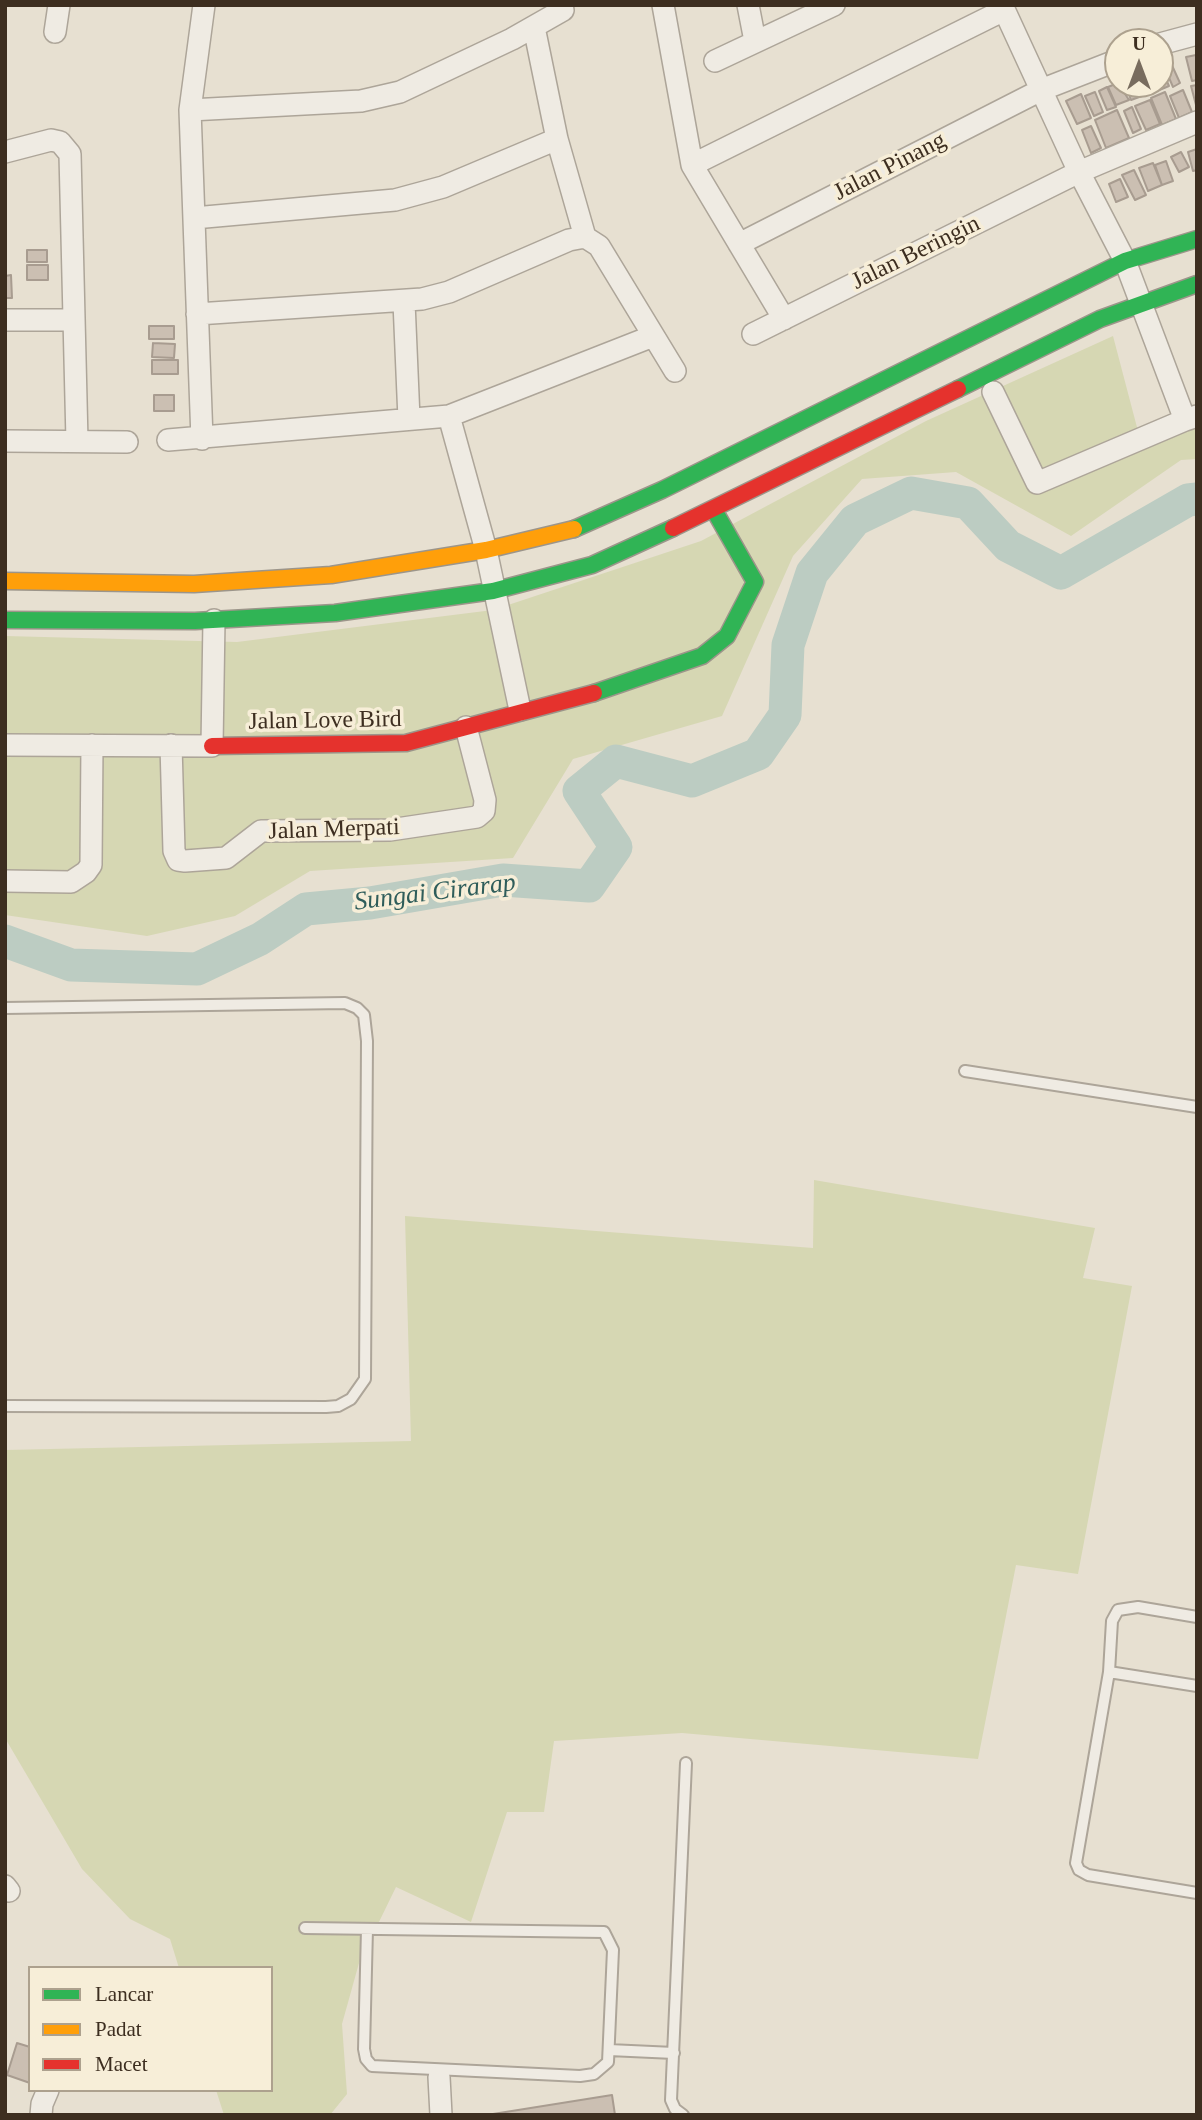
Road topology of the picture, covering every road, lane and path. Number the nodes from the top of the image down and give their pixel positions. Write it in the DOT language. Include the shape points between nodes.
graph roads {
  1 [pos="58,5"];
  2 [pos="204,5"];
  3 [pos="663,5"];
  4 [pos="748,5"];
  5 [pos="834,5"];
  6 [pos="1003,8"];
  7 [pos="563,10"];
  8 [pos="534,27"];
  9 [pos="55,32"];
  10 [pos="1197,34"];
  11 [pos="1174,40"];
  12 [pos="755,41"];
  13 [pos="715,61"];
  14 [pos="1104,65"];
  15 [pos="1041,90"];
  16 [pos="190,110"];
  17 [pos="1197,122"];
  18 [pos="557,139"];
  19 [pos="5,152"];
  20 [pos="692,165"];
  21 [pos="1079,172"];
  22 [pos="194,218"];
  23 [pos="585,237"];
  24 [pos="1197,239"];
  25 [pos="739,244"];
  26 [pos="1127,266"];
  27 [pos="1197,284"];
  28 [pos="1139,297"];
  29 [pos="404,302"];
  30 [pos="197,314"];
  31 [pos="784,319"];
  32 [pos="5,320"];
  33 [pos="74,320"];
  34 [pos="753,334"];
  35 [pos="653,336"];
  36 [pos="675,371"];
  37 [pos="993,392"];
  38 [pos="449,416"];
  39 [pos="1191,418"];
  40 [pos="409,419"];
  41 [pos="202,439"];
  42 [pos="168,440"];
  43 [pos="5,441"];
  44 [pos="76,441"];
  45 [pos="127,442"];
  46 [pos="714,510"];
  47 [pos="489,569"];
  48 [pos="5,582"];
  49 [pos="5,620"];
  50 [pos="214,620"];
  51 [pos="520,710"];
  52 [pos="466,727"];
  53 [pos="5,745"];
  54 [pos="92,745"];
  55 [pos="171,745"];
  56 [pos="212,746"];
  57 [pos="5,881"];
  58 [pos="5,1008"];
  59 [pos="965,1071"];
  60 [pos="1197,1107"];
  61 [pos="5,1406"];
  62 [pos="1197,1617"];
  63 [pos="1109,1672"];
  64 [pos="1197,1686"];
  65 [pos="686,1763"];
  66 [pos="1197,1893"];
  67 [pos="304,1928"];
  68 [pos="367,1929"];
  69 [pos="609,2050"];
  70 [pos="674,2053"];
  71 [pos="439,2077"];
  72 [pos="47,2092"];
  73 [pos="41,2115"];
  74 [pos="441,2115"];
  75 [pos="683,2115"];
  1 -- 9 [label="street"];
  2 -- 16 [label="street"];
  3 -- 20 [label="street"];
  4 -- 12 [label="street"];
  5 -- 12 [label="street"];
  6 -- 15 [label="street"];
  6 -- 20 [label="street"];
  7 -- 8 [label="street"];
  8 -- 16 [label="street" via="400,92 361,101"];
  8 -- 18 [label="street"];
  10 -- 11 [label="street"];
  12 -- 13 [label="street"];
  14 -- 15 [label="street, Jalan Pinang"];
  15 -- 21 [label="street"];
  15 -- 25 [label="street, Jalan Pinang"];
  16 -- 22 [label="street"];
  17 -- 21 [label="street, Jalan Beringin"];
  18 -- 22 [label="street" via="443,187 395,201"];
  18 -- 23 [label="street"];
  19 -- 33 [label="street" via="51,141 68,150"];
  20 -- 25 [label="street"];
  21 -- 26 [label="street"];
  21 -- 31 [label="street, Jalan Beringin"];
  22 -- 30 [label="street"];
  23 -- 29 [label="street" via="449,292"];
  23 -- 35 [label="street" via="599,246"];
  24 -- 26 [label="main road"];
  25 -- 31 [label="street"];
  26 -- 28 [label="street"];
  26 -- 47 [label="main road"];
  27 -- 28 [label="main road"];
  28 -- 39 [label="street"];
  28 -- 46 [label="main road"];
  29 -- 30 [label="street"];
  29 -- 40 [label="street"];
  30 -- 41 [label="street"];
  31 -- 34 [label="street, Jalan Beringin"];
  32 -- 33 [label="street"];
  33 -- 44 [label="street"];
  35 -- 36 [label="street"];
  35 -- 38 [label="street"];
  37 -- 39 [label="street" via="1037,483"];
  38 -- 40 [label="street"];
  38 -- 47 [label="street"];
  40 -- 41 [label="street"];
  41 -- 42 [label="street"];
  43 -- 44 [label="street"];
  44 -- 45 [label="street"];
  46 -- 47 [label="main road" via="592,565"];
  46 -- 51 [label="main road, Jalan Love Bird" via="755,580 720,644 702,656 596,692"];
  47 -- 48 [label="main road" via="194,584"];
  47 -- 50 [label="main road" via="335,612"];
  47 -- 51 [label="street"];
  49 -- 50 [label="main road"];
  50 -- 56 [label="street"];
  51 -- 52 [label="main road, Jalan Love Bird"];
  52 -- 55 [label="street, Jalan Merpati" via="485,800 484,811 477,817 390,830 261,831 226,858 185,861 178,860 174,851"];
  52 -- 56 [label="main road, Jalan Love Bird" via="396,744"];
  53 -- 54 [label="street"];
  54 -- 55 [label="street"];
  54 -- 57 [label="street" via="91,864 86,872 71,882"];
  55 -- 56 [label="street"];
  58 -- 61 [label="lane" via="345,1003 364,1015 367,1041 365,1379 351,1399 326,1407"];
  59 -- 60 [label="lane"];
  62 -- 63 [label="lane" via="1138,1606 1118,1610 1112,1621"];
  63 -- 64 [label="lane"];
  63 -- 66 [label="lane" via="1076,1863 1088,1875"];
  65 -- 70 [label="lane"];
  67 -- 68 [label="lane"];
  68 -- 69 [label="lane" via="604,1931 612,1950"];
  68 -- 69 [label="lane" via="364,2049 372,2066 580,2076 605,2068"];
  69 -- 70 [label="lane"];
  70 -- 75 [label="lane" via="671,2100"];
  71 -- 74 [label="street"];
  72 -- 73 [label="street"];
}
